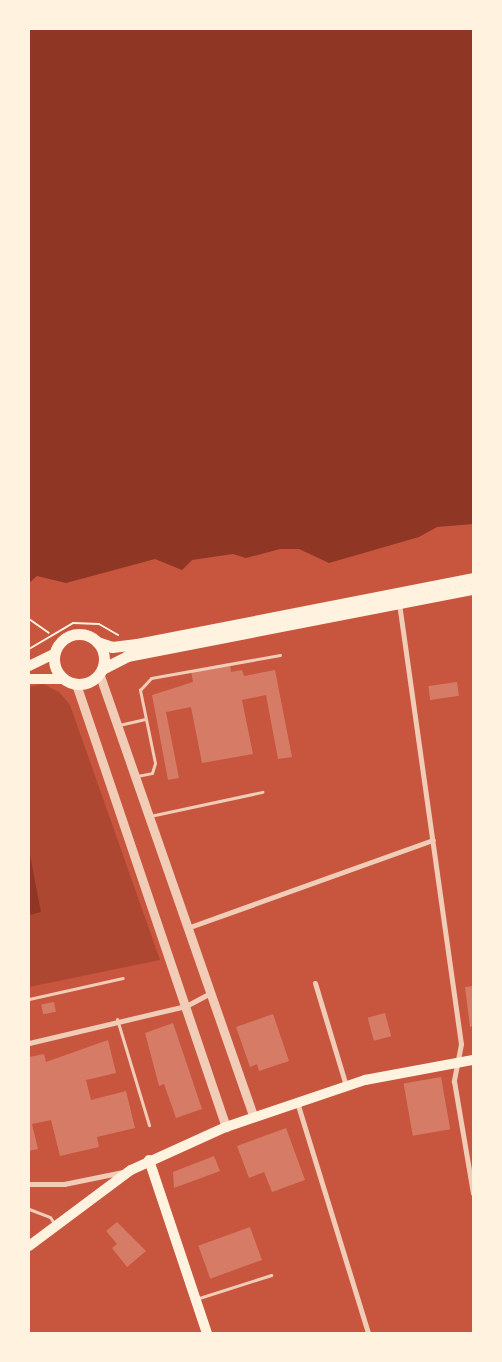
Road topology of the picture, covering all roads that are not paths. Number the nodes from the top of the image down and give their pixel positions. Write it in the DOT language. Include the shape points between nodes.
graph roads {
  1 [pos="473,578"];
  2 [pos="473,589"];
  3 [pos="399,597"];
  4 [pos="97,642"];
  5 [pos="54,654"];
  6 [pos="280,655"];
  7 [pos="29,666"];
  8 [pos="100,671"];
  9 [pos="29,678"];
  10 [pos="64,679"];
  11 [pos="76,684"];
  12 [pos="145,719"];
  13 [pos="117,725"];
  14 [pos="134,777"];
  15 [pos="262,792"];
  16 [pos="147,816"];
  17 [pos="433,840"];
  18 [pos="186,928"];
  19 [pos="123,978"];
  20 [pos="314,983"];
  21 [pos="209,994"];
  22 [pos="29,999"];
  23 [pos="186,1006"];
  24 [pos="117,1019"];
  25 [pos="29,1043"];
  26 [pos="473,1060"];
  27 [pos="457,1062"];
  28 [pos="346,1086"];
  29 [pos="297,1101"];
  30 [pos="254,1116"];
  31 [pos="150,1125"];
  32 [pos="226,1127"];
  33 [pos="148,1160"];
  34 [pos="131,1170"];
  35 [pos="29,1184"];
  36 [pos="473,1193"];
  37 [pos="29,1209"];
  38 [pos="56,1226"];
  39 [pos="29,1246"];
  40 [pos="272,1275"];
  41 [pos="196,1299"];
  42 [pos="207,1333"];
  43 [pos="368,1333"];
  1 -- 3 [label="highway"];
  2 -- 3 [label="highway"];
  3 -- 4 [label="highway" via="137,644 112,647"];
  3 -- 8 [label="highway" via="127,656"];
  3 -- 17 [label="street"];
  4 -- 5 [label="highway" via="74,635 59,644"];
  4 -- 8 [label="highway" via="103,655"];
  5 -- 7 [label="main road"];
  5 -- 10 [label="highway" via="56,670"];
  6 -- 12 [label="lane" via="150,678 140,690"];
  8 -- 11 [label="highway" via="86,683"];
  8 -- 13 [label="street"];
  9 -- 10 [label="main road"];
  10 -- 11 [label="highway"];
  11 -- 23 [label="street"];
  12 -- 13 [label="lane"];
  12 -- 14 [label="lane" via="154,769"];
  13 -- 14 [label="street"];
  14 -- 16 [label="street"];
  15 -- 16 [label="lane"];
  16 -- 18 [label="street"];
  17 -- 18 [label="street"];
  17 -- 27 [label="street" via="461,1044"];
  18 -- 21 [label="street"];
  19 -- 22 [label="lane"];
  20 -- 28 [label="street"];
  21 -- 23 [label="street"];
  21 -- 30 [label="street"];
  23 -- 24 [label="street"];
  23 -- 32 [label="street"];
  24 -- 25 [label="street"];
  24 -- 31 [label="lane"];
  26 -- 27 [label="main road"];
  27 -- 28 [label="main road"];
  27 -- 36 [label="street" via="454,1081"];
  28 -- 29 [label="main road"];
  29 -- 30 [label="main road"];
  29 -- 43 [label="street"];
  30 -- 32 [label="main road"];
  32 -- 33 [label="main road"];
  33 -- 34 [label="main road"];
  33 -- 41 [label="main road"];
  34 -- 35 [label="street" via="64,1184"];
  34 -- 38 [label="main road"];
  37 -- 38 [label="lane" via="50,1217"];
  38 -- 39 [label="main road"];
  40 -- 41 [label="lane"];
  41 -- 42 [label="main road"];
}
